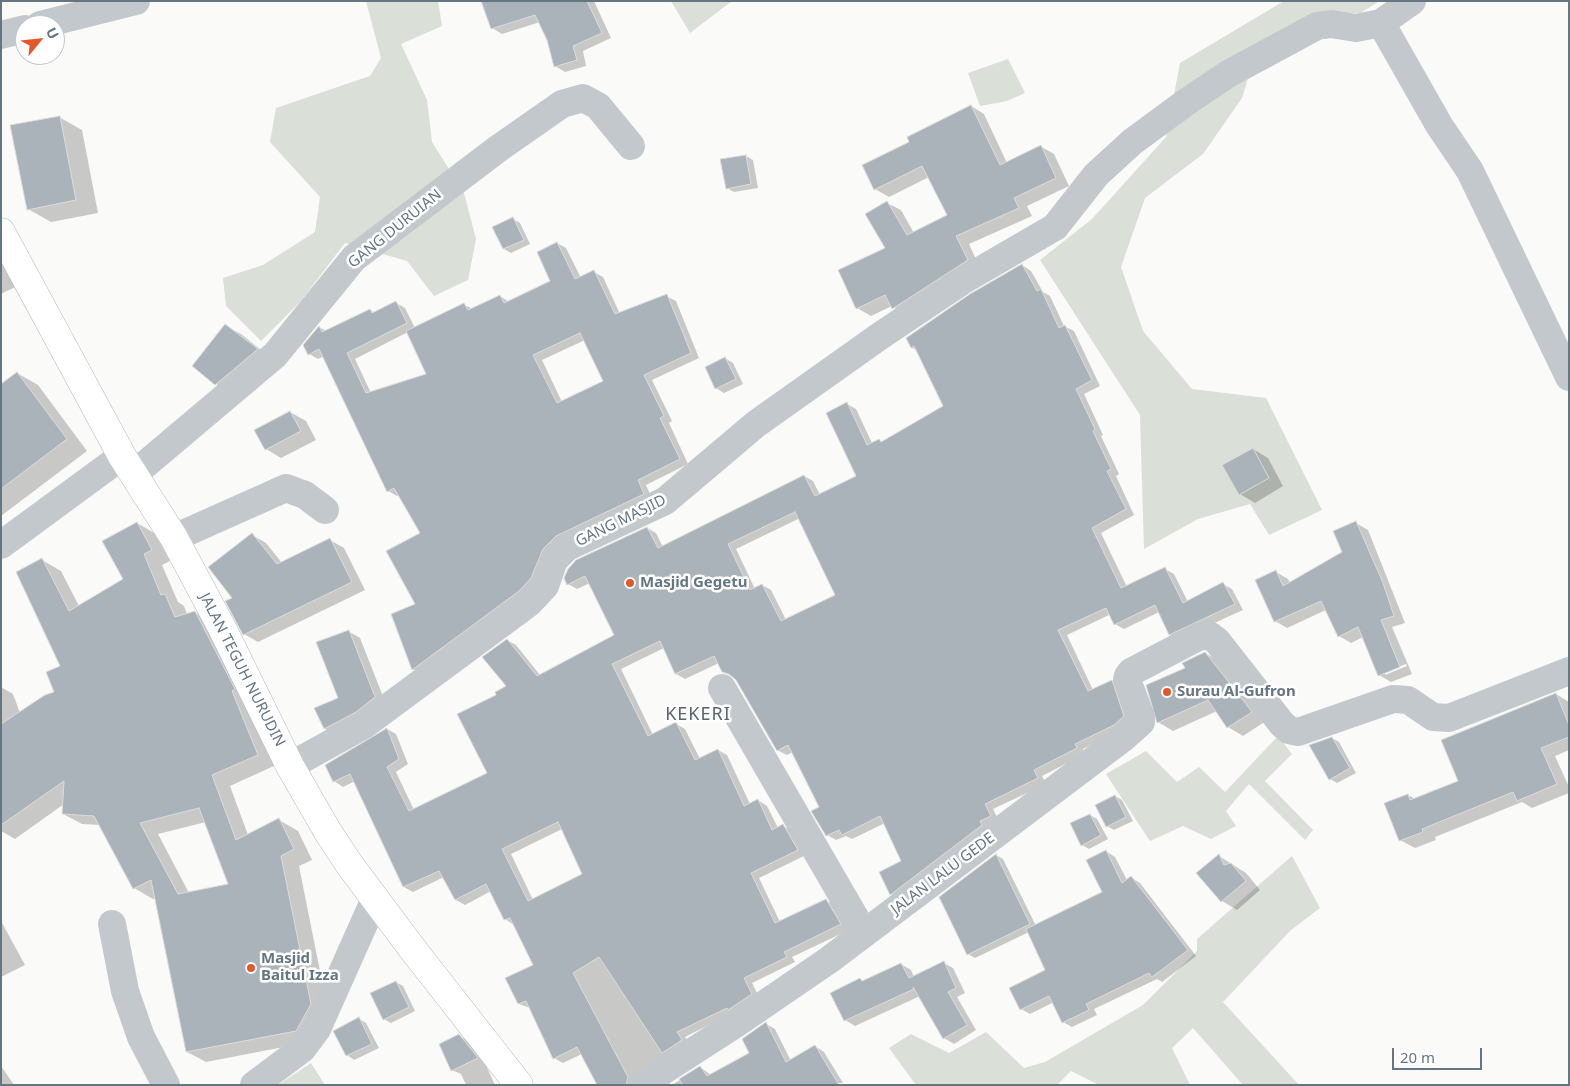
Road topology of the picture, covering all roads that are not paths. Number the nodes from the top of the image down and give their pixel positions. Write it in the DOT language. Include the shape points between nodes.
graph roads {
  1 [pos="136,1"];
  2 [pos="1412,1"];
  3 [pos="65,19"];
  4 [pos="1381,23"];
  5 [pos="15,32"];
  6 [pos="1,35"];
  7 [pos="631,146"];
  8 [pos="1,232"];
  9 [pos="1569,377"];
  10 [pos="128,465"];
  11 [pos="325,510"];
  12 [pos="174,538"];
  13 [pos="1,545"];
  14 [pos="1569,671"];
  15 [pos="722,688"];
  16 [pos="290,766"];
  17 [pos="375,899"];
  18 [pos="112,924"];
  19 [pos="864,933"];
  20 [pos="166,1085"];
  21 [pos="254,1085"];
  22 [pos="519,1085"];
  23 [pos="641,1085"];
  1 -- 3 [label="street"];
  2 -- 4 [label="street"];
  4 -- 9 [label="street" via="1439,125 1470,171"];
  4 -- 16 [label="street, GANG MASJID" via="1356,28 1331,24 1317,26 1228,74 1132,142 1096,176 1055,227 989,265 880,336 756,424 658,505 567,547 554,560 545,586 529,603 364,725"];
  5 -- 6 [label="street"];
  7 -- 10 [label="street, GANG DURUIAN" via="598,106 584,98 562,104 354,258 275,355"];
  8 -- 10 [label="street, JALAN TEGUH NURUDIN"];
  10 -- 12 [label="street, JALAN TEGUH NURUDIN"];
  10 -- 13 [label="street, GANG DURUIAN"];
  11 -- 12 [label="street" via="305,495 286,488"];
  12 -- 16 [label="street, JALAN TEGUH NURUDIN"];
  14 -- 19 [label="street, JALAN LALU GEDE" via="1449,718 1433,717 1408,700 1393,699 1298,732 1282,724 1217,641 1204,634 1131,672 1127,680 1141,717 1123,738"];
  15 -- 19 [label="street"];
  16 -- 17 [label="street, JALAN TEGUH NURUDIN" via="349,864"];
  17 -- 21 [label="street" via="317,1029 302,1049"];
  17 -- 22 [label="street, JALAN TEGUH NURUDIN"];
  18 -- 20 [label="street" via="125,991 141,1037"];
  19 -- 23 [label="street, JALAN LALU GEDE" via="737,1023"];
}
